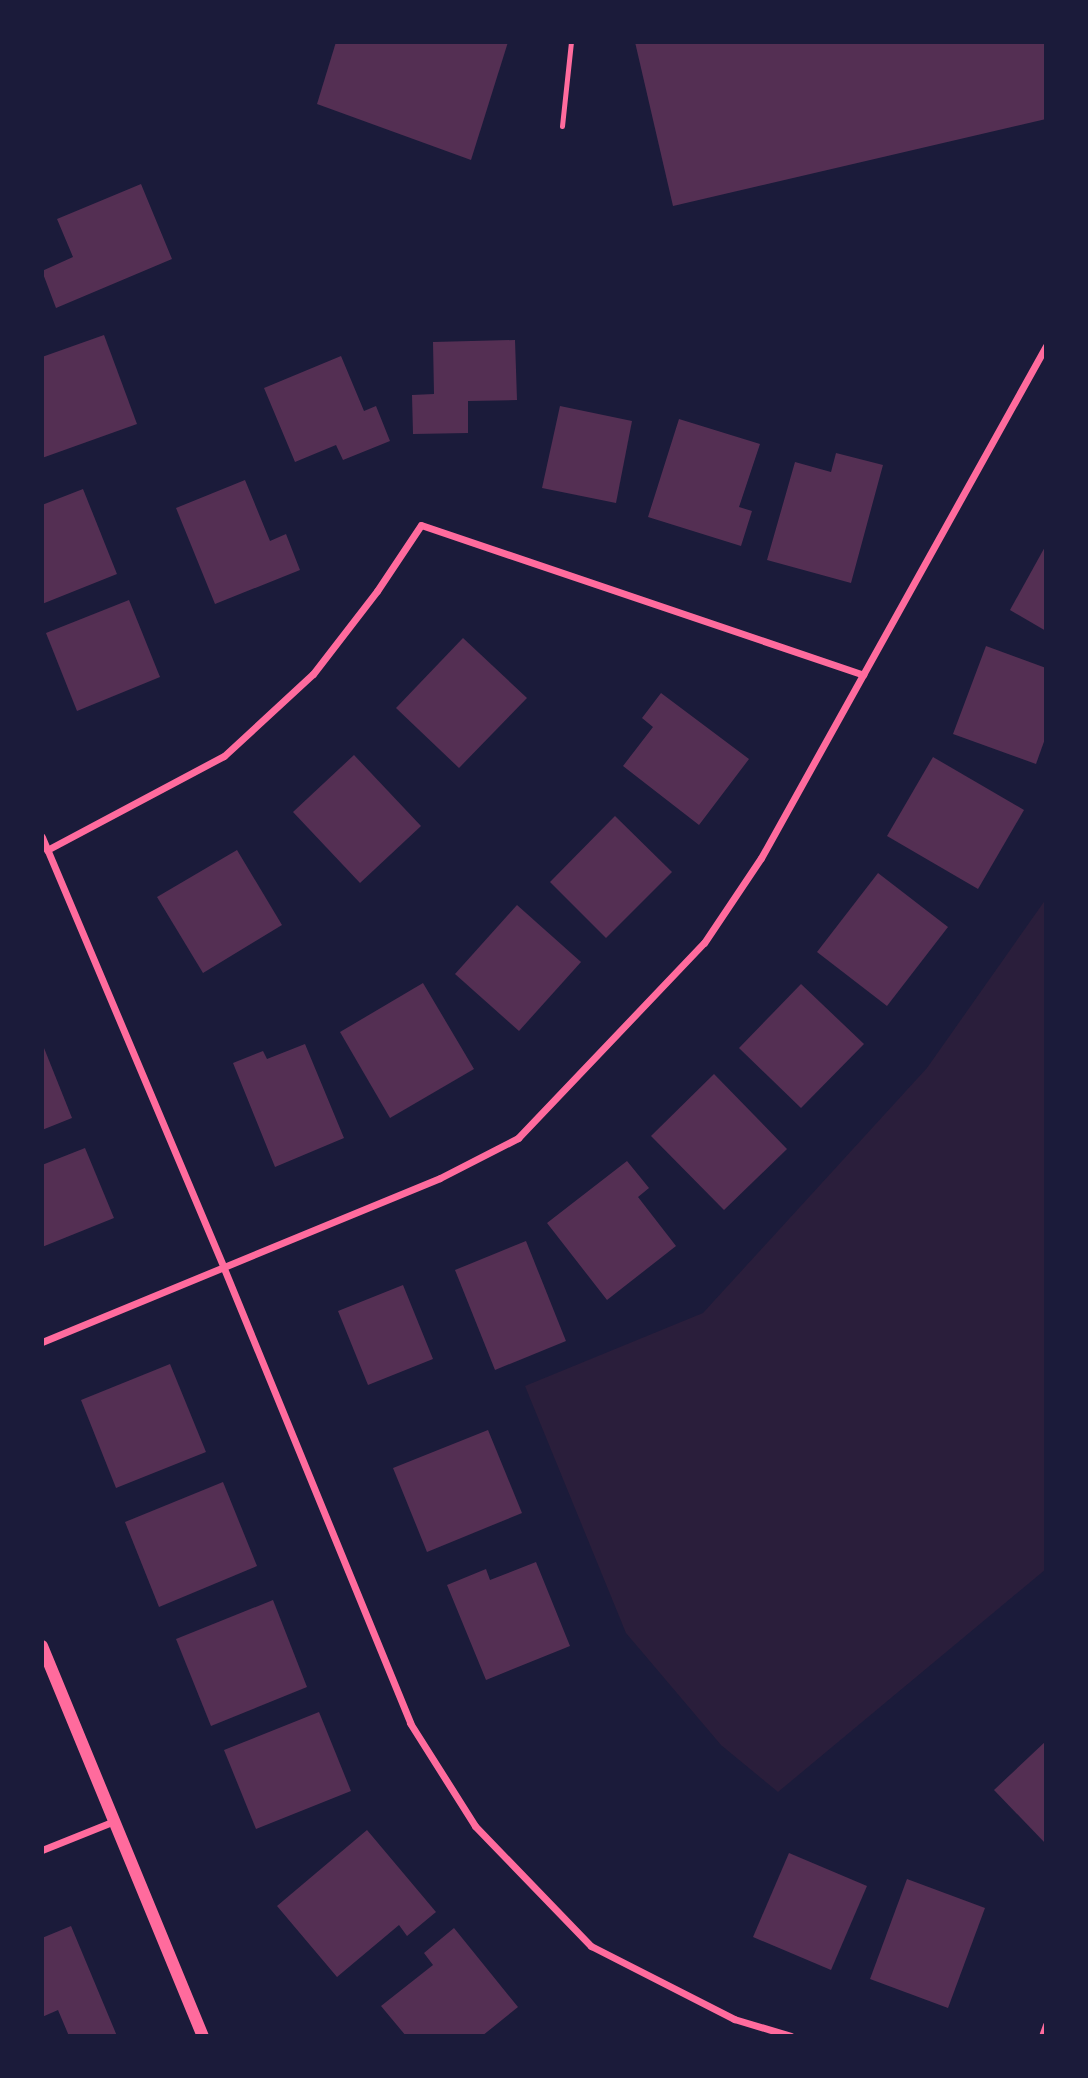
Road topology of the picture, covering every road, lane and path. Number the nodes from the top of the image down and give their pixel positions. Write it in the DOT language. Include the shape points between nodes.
graph roads {
  1 [pos="571,42"];
  2 [pos="562,126"];
  3 [pos="1046,346"];
  4 [pos="863,675"];
  5 [pos="42,837"];
  6 [pos="47,850"];
  7 [pos="223,1266"];
  8 [pos="42,1342"];
  9 [pos="42,1646"];
  10 [pos="114,1821"];
  11 [pos="42,1850"];
  12 [pos="1046,2025"];
  13 [pos="203,2036"];
  14 [pos="791,2036"];
  15 [pos="1042,2036"];
  1 -- 2 [label="lane"];
  3 -- 4 [label="street"];
  4 -- 6 [label="street" via="422,525 313,674 224,756"];
  4 -- 7 [label="street" via="761,858 704,943 518,1138 440,1178"];
  5 -- 6 [label="street"];
  6 -- 7 [label="street"];
  7 -- 8 [label="street"];
  7 -- 14 [label="street" via="410,1723 475,1826 592,1946 734,2019"];
  9 -- 10 [label="street"];
  10 -- 11 [label="street"];
  10 -- 13 [label="street"];
  12 -- 15 [label="street"];
}
